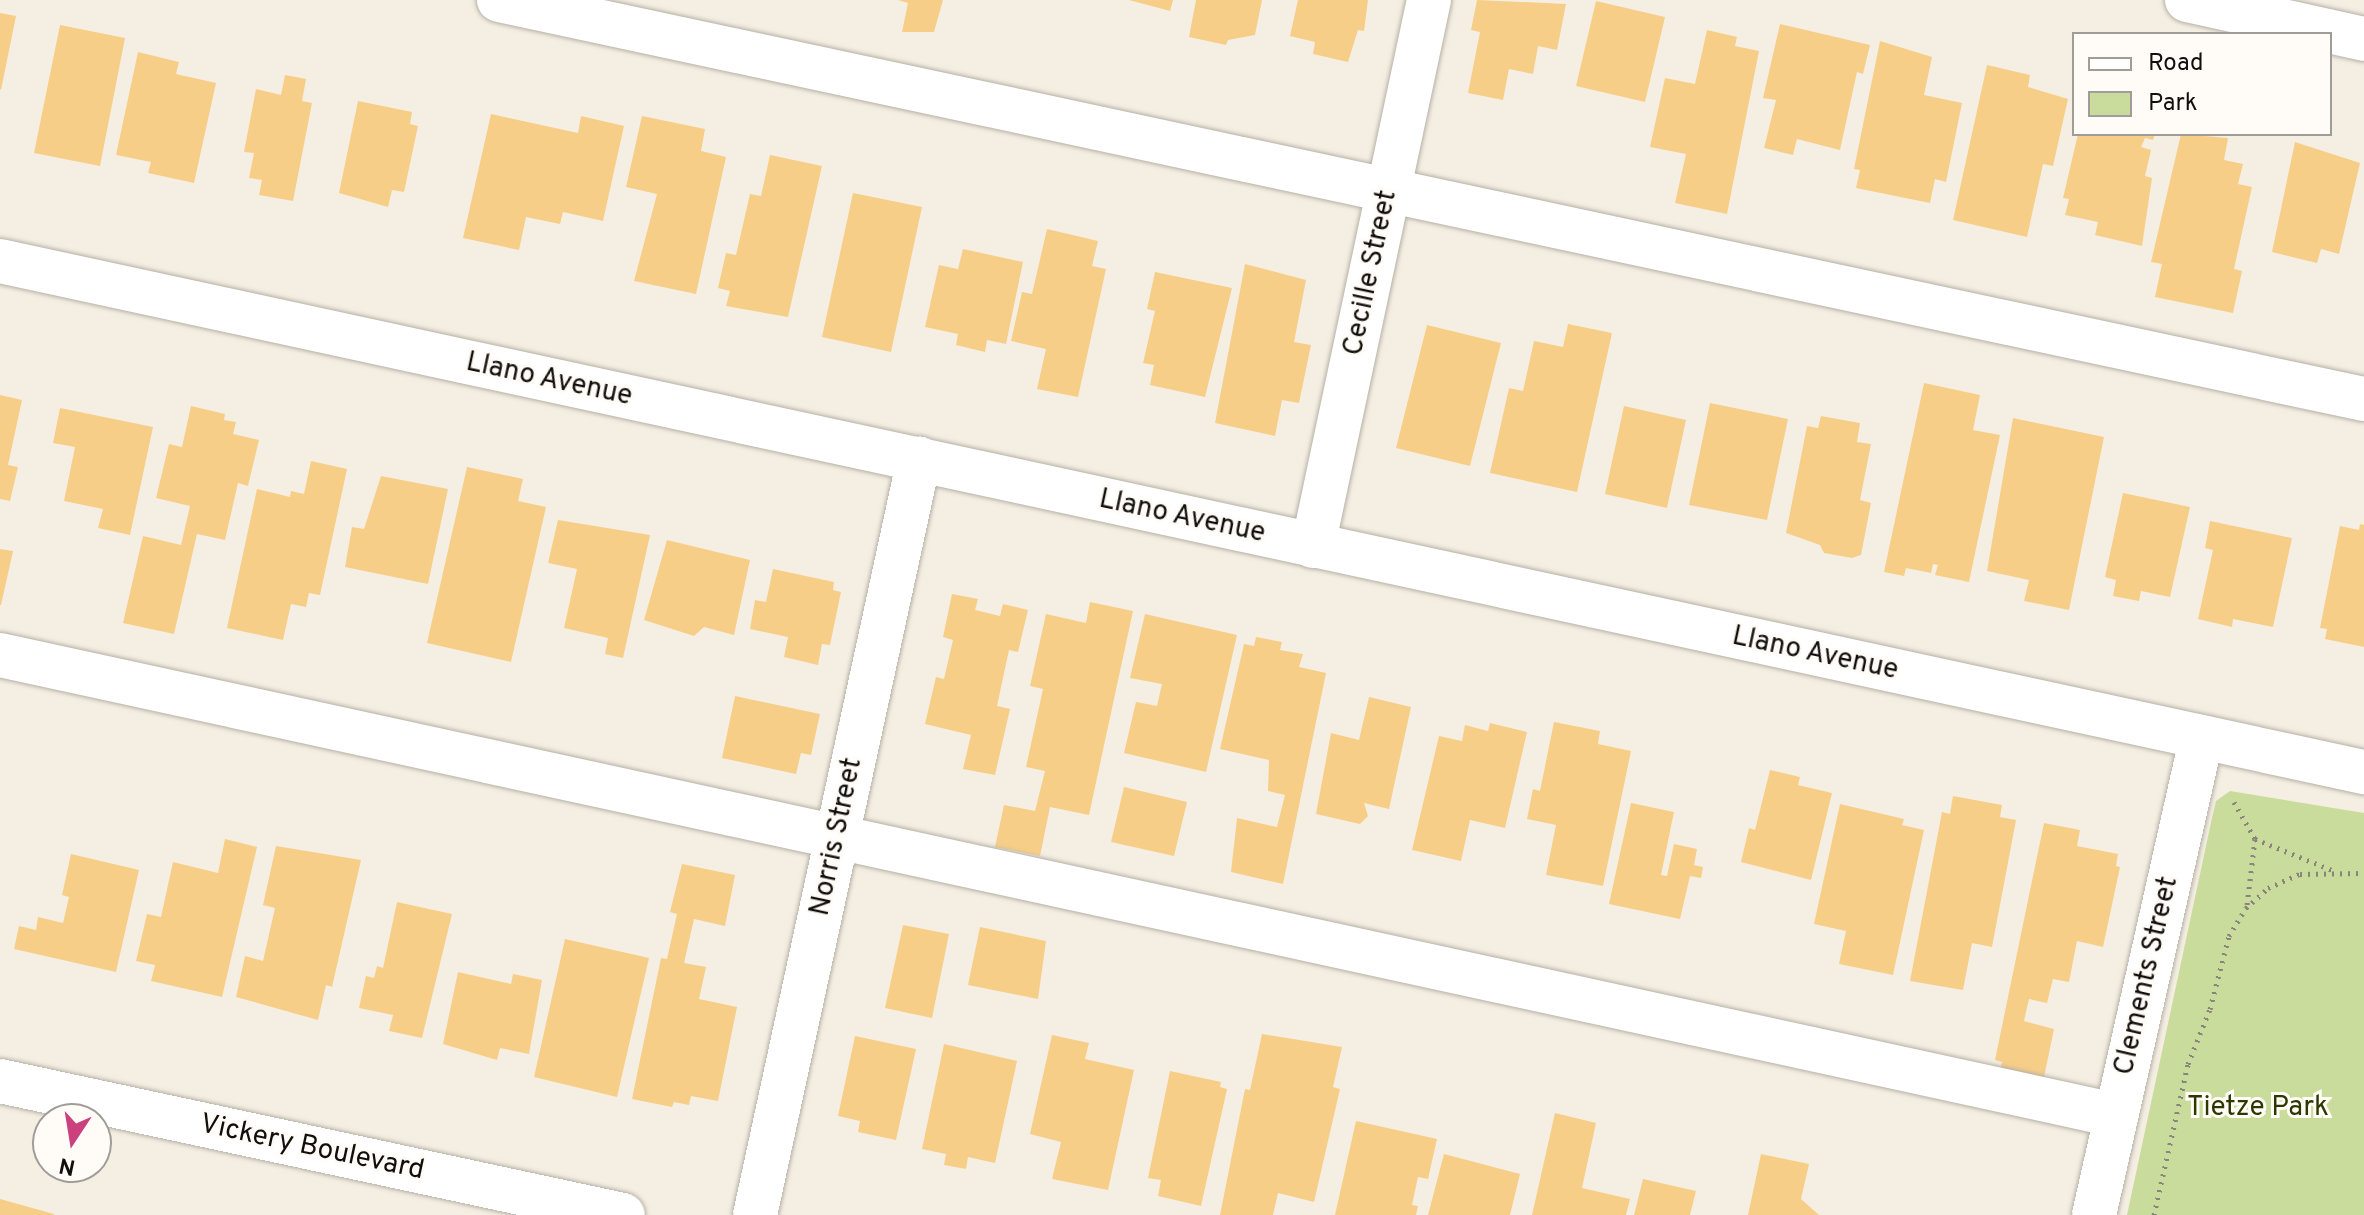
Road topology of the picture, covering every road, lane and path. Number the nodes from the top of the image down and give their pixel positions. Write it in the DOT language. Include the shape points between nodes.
graph roads {
  1 [pos="499,0"];
  2 [pos="1429,0"];
  3 [pos="2187,0"];
  4 [pos="2364,39"];
  5 [pos="1390,187"];
  6 [pos="0,261"];
  7 [pos="2364,399"];
  8 [pos="919,459"];
  9 [pos="1313,546"];
  10 [pos="0,655"];
  11 [pos="2202,737"];
  12 [pos="2364,772"];
  13 [pos="2227,791"];
  14 [pos="837,838"];
  15 [pos="2255,839"];
  16 [pos="2335,871"];
  17 [pos="2364,873"];
  18 [pos="2246,908"];
  19 [pos="0,1081"];
  20 [pos="2115,1115"];
  21 [pos="623,1215"];
  22 [pos="755,1215"];
  23 [pos="2094,1215"];
  24 [pos="2154,1215"];
  1 -- 5 [label="street"];
  2 -- 5 [label="street, Cecille Street"];
  3 -- 4 [label="street"];
  5 -- 7 [label="street"];
  5 -- 9 [label="street, Cecille Street"];
  6 -- 8 [label="street, Llano Avenue"];
  8 -- 9 [label="street, Llano Avenue"];
  8 -- 14 [label="street, Norris Street"];
  9 -- 11 [label="street, Llano Avenue"];
  10 -- 14 [label="street"];
  11 -- 12 [label="street, Llano Avenue"];
  11 -- 20 [label="street, Clements Street"];
  13 -- 15 [label="path"];
  14 -- 20 [label="street"];
  14 -- 22 [label="street, Norris Street"];
  15 -- 16 [label="path"];
  15 -- 18 [label="path" via="2254,883"];
  16 -- 17 [label="path"];
  16 -- 18 [label="path" via="2300,874 2268,888"];
  18 -- 24 [label="path" via="2229,936 2210,1009 2188,1064"];
  19 -- 21 [label="street, Vickery Boulevard"];
  20 -- 23 [label="street, Clements Street"];
}
